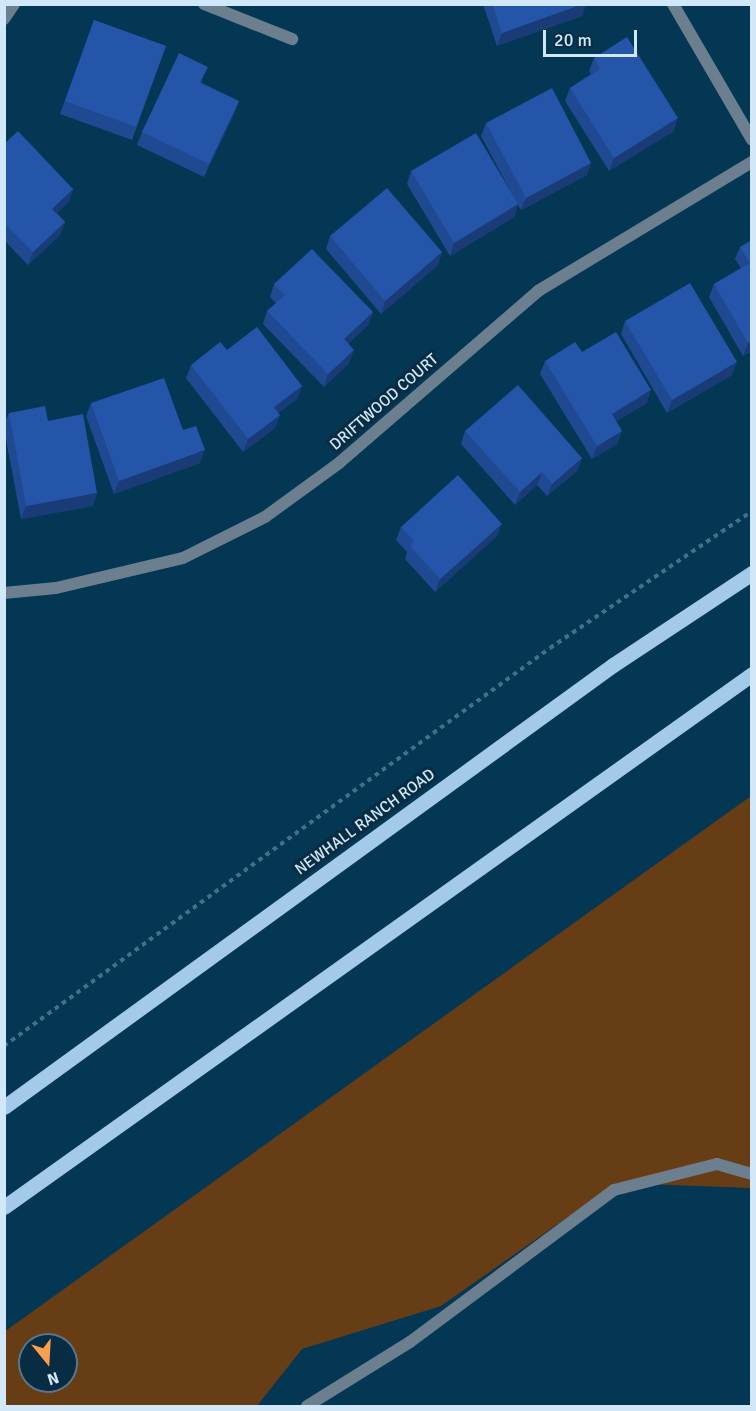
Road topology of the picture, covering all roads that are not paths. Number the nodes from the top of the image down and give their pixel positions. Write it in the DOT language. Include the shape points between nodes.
graph roads {
  1 [pos="14,4"];
  2 [pos="204,4"];
  3 [pos="673,4"];
  4 [pos="4,19"];
  5 [pos="292,39"];
  6 [pos="752,140"];
  7 [pos="752,162"];
  8 [pos="752,573"];
  9 [pos="4,593"];
  10 [pos="752,674"];
  11 [pos="4,1107"];
  12 [pos="752,1174"];
  13 [pos="4,1207"];
  14 [pos="307,1407"];
  1 -- 4 [label="street"];
  2 -- 5 [label="street"];
  3 -- 6 [label="street"];
  7 -- 9 [label="street, DRIFTWOOD COURT" via="538,291 339,463 265,518 183,558 56,588"];
  8 -- 11 [label="main road, NEWHALL RANCH ROAD" via="613,665"];
  10 -- 13 [label="main road"];
  12 -- 14 [label="street" via="717,1164 614,1190 410,1342"];
}
